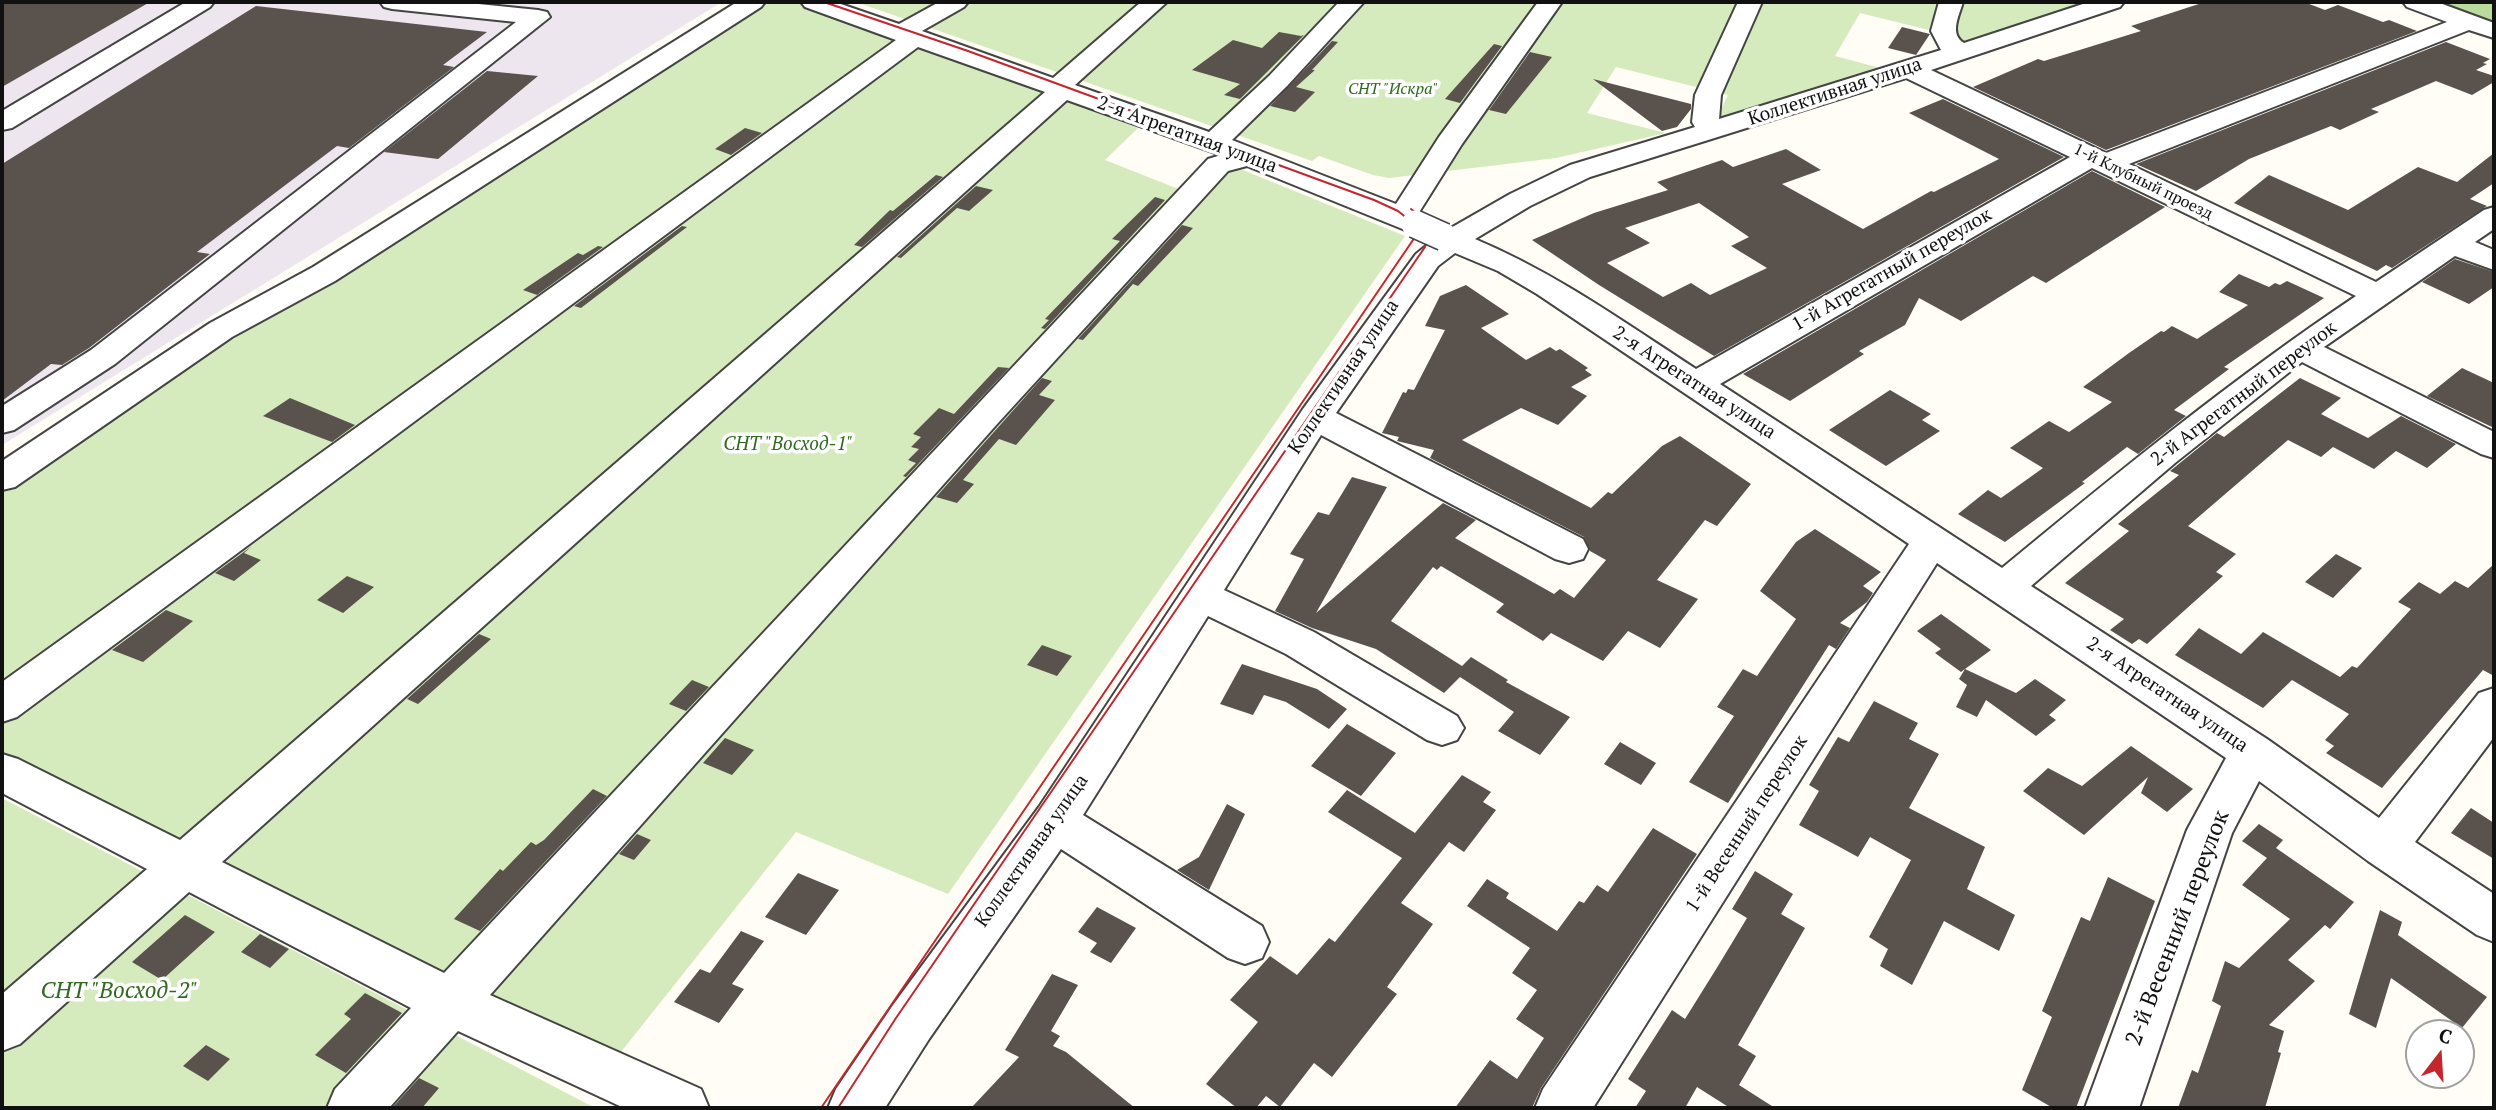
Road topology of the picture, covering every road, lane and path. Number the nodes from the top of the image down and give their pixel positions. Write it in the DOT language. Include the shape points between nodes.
graph roads {
  1 [pos="202,2"];
  2 [pos="392,2"];
  3 [pos="753,2"];
  4 [pos="813,2"];
  5 [pos="956,2"];
  6 [pos="1155,2"];
  7 [pos="1352,2"];
  8 [pos="1550,2"];
  9 [pos="1750,2"];
  10 [pos="1951,2"];
  11 [pos="2112,2"];
  12 [pos="2415,2"];
  13 [pos="2468,22"];
  14 [pos="2494,31"];
  15 [pos="909,34"];
  16 [pos="1962,52"];
  17 [pos="1909,69"];
  18 [pos="1059,90"];
  19 [pos="2,122"];
  20 [pos="1713,131"];
  21 [pos="1232,149"];
  22 [pos="2097,160"];
  23 [pos="2494,216"];
  24 [pos="1428,230"];
  25 [pos="2455,245"];
  26 [pos="2494,261"];
  27 [pos="2379,295"];
  28 [pos="2300,348"];
  29 [pos="1695,384"];
  30 [pos="1315,417"];
  31 [pos="2,422"];
  32 [pos="2494,446"];
  33 [pos="2,478"];
  34 [pos="1932,539"];
  35 [pos="1569,549"];
  36 [pos="2005,587"];
  37 [pos="1202,596"];
  38 [pos="2,705"];
  39 [pos="2494,705"];
  40 [pos="1441,728"];
  41 [pos="2252,752"];
  42 [pos="2,772"];
  43 [pos="1055,821"];
  44 [pos="2384,847"];
  45 [pos="183,866"];
  46 [pos="2494,920"];
  47 [pos="1245,942"];
  48 [pos="450,1003"];
  49 [pos="2,1027"];
  50 [pos="354,1108"];
  51 [pos="682,1108"];
  52 [pos="855,1108"];
  53 [pos="1562,1108"];
  54 [pos="2112,1108"];
  1 -- 19 [label="street"];
  2 -- 31 [label="street" via="537,17 103,357"];
  3 -- 33 [label="street" via="324,274 221,330"];
  4 -- 15 [label="street, 2-я Агрегатная улица"];
  5 -- 15 [label="street"];
  6 -- 18 [label="street"];
  7 -- 21 [label="street" via="1278,81"];
  8 -- 24 [label="street" via="1449,142"];
  9 -- 20 [label="street" via="1708,95 1705,122"];
  10 -- 16 [label="street" via="1943,31 1948,44"];
  11 -- 16 [label="street, Коллективная улица"];
  12 -- 13 [label="street"];
  13 -- 14 [label="street"];
  13 -- 22 [label="street, 1-й Агрегатный переулок"];
  15 -- 18 [label="street, 2-я Агрегатная улица"];
  15 -- 38 [label="street"];
  16 -- 17 [label="street, Коллективная улица"];
  17 -- 20 [label="street, Коллективная улица"];
  17 -- 22 [label="street, 1-й Клубный проезд"];
  18 -- 21 [label="street, 2-я Агрегатная улица"];
  18 -- 45 [label="street"];
  20 -- 24 [label="street, Коллективная улица" via="1580,171"];
  21 -- 24 [label="street, 2-я Агрегатная улица"];
  21 -- 48 [label="street"];
  22 -- 27 [label="street, 1-й Клубный проезд"];
  22 -- 29 [label="street, 1-й Агрегатный переулок"];
  23 -- 25 [label="street, 2-й Агрегатный переулок"];
  24 -- 29 [label="street, 2-я Агрегатная улица" via="1508,264 1548,287"];
  24 -- 30 [label="street, Коллективная улица" via="1427,260"];
  25 -- 26 [label="street"];
  25 -- 27 [label="street, 2-й Агрегатный переулок"];
  27 -- 28 [label="street, 2-й Агрегатный переулок"];
  28 -- 32 [label="street"];
  28 -- 36 [label="street, 2-й Агрегатный переулок" via="2162,455"];
  29 -- 34 [label="street, 2-я Агрегатная улица"];
  30 -- 35 [label="street"];
  30 -- 37 [label="street, Коллективная улица"];
  34 -- 36 [label="street, 2-я Агрегатная улица"];
  34 -- 53 [label="street, 1-й Весенний переулок"];
  36 -- 41 [label="street, 2-я Агрегатная улица"];
  37 -- 40 [label="street" via="1300,643"];
  37 -- 43 [label="street, Коллективная улица"];
  39 -- 44 [label="street"];
  41 -- 44 [label="street, 2-я Агрегатная улица"];
  41 -- 54 [label="street, 2-й Весенний переулок" via="2210,830"];
  42 -- 45 [label="street"];
  43 -- 47 [label="street"];
  43 -- 52 [label="street, Коллективная улица"];
  44 -- 46 [label="street, 2-я Агрегатная улица"];
  45 -- 48 [label="street"];
  45 -- 49 [label="street"];
  48 -- 50 [label="street"];
  48 -- 51 [label="street"];
}
